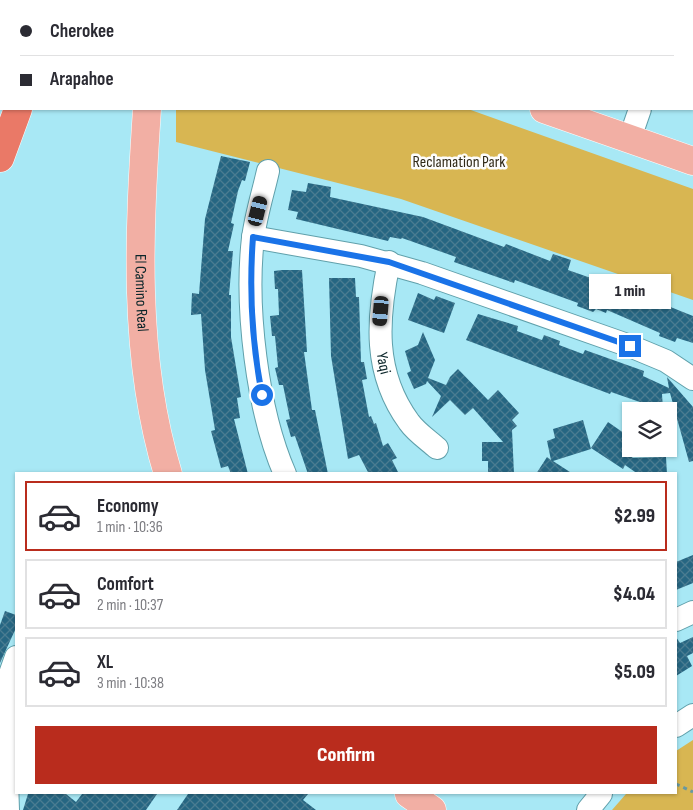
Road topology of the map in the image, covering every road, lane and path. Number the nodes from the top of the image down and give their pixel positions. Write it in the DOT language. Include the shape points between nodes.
graph roads {
  1 [pos="18,110"];
  2 [pos="147,110"];
  3 [pos="547,110"];
  4 [pos="640,110"];
  5 [pos="630,138"];
  6 [pos="0,158"];
  7 [pos="693,161"];
  8 [pos="268,171"];
  9 [pos="253,237"];
  10 [pos="389,262"];
  11 [pos="693,379"];
  12 [pos="437,448"];
  13 [pos="167,472"];
  14 [pos="284,472"];
  15 [pos="693,612"];
  16 [pos="677,620"];
  17 [pos="15,660"];
  18 [pos="693,715"];
  19 [pos="677,725"];
  20 [pos="677,784"];
  21 [pos="693,792"];
  22 [pos="18,794"];
  23 [pos="409,794"];
  24 [pos="601,794"];
  25 [pos="8,810"];
  26 [pos="12,810"];
  27 [pos="432,810"];
  28 [pos="588,810"];
  1 -- 6 [label="highway"];
  2 -- 13 [label="main road, El Camino Real" via="140,305 144,365"];
  3 -- 5 [label="main road"];
  4 -- 5 [label="street"];
  5 -- 7 [label="main road"];
  8 -- 9 [label="street"];
  9 -- 10 [label="street"];
  9 -- 14 [label="street" via="253,334 259,381 267,424"];
  10 -- 11 [label="street" via="630,346 666,361"];
  10 -- 12 [label="street, Yaqi" via="379,327 382,361 409,423"];
  15 -- 16 [label="street"];
  17 -- 25 [label="street" via="4,691"];
  18 -- 19 [label="street"];
  20 -- 21 [label="path"];
  22 -- 26 [label="street"];
  23 -- 27 [label="main road"];
  24 -- 28 [label="street"];
}
